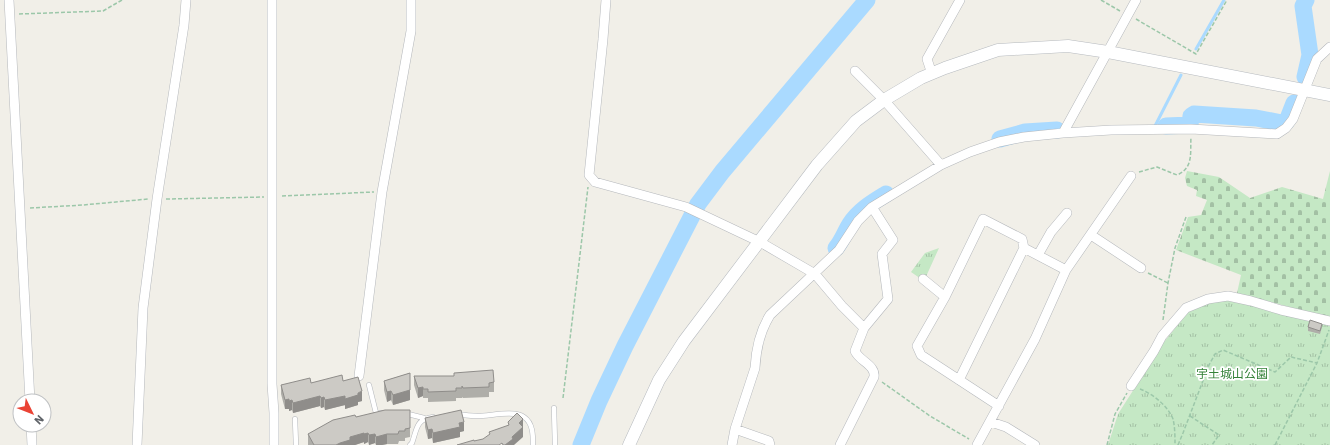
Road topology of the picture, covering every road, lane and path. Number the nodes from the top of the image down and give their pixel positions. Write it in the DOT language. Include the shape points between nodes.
graph roads {
  1 [pos="9,0"];
  2 [pos="122,0"];
  3 [pos="186,0"];
  4 [pos="272,0"];
  5 [pos="411,0"];
  6 [pos="606,0"];
  7 [pos="960,0"];
  8 [pos="1101,0"];
  9 [pos="1136,0"];
  10 [pos="1227,0"];
  11 [pos="9,14"];
  12 [pos="1127,15"];
  13 [pos="1330,47"];
  14 [pos="1108,52"];
  15 [pos="855,71"];
  16 [pos="932,74"];
  17 [pos="1304,90"];
  18 [pos="1330,95"];
  19 [pos="884,100"];
  20 [pos="1191,129"];
  21 [pos="1063,133"];
  22 [pos="941,165"];
  23 [pos="589,175"];
  24 [pos="1131,176"];
  25 [pos="157,199"];
  26 [pos="872,207"];
  27 [pos="20,209"];
  28 [pos="1067,213"];
  29 [pos="1186,217"];
  30 [pos="1091,235"];
  31 [pos="760,242"];
  32 [pos="1024,248"];
  33 [pos="1038,255"];
  34 [pos="1141,268"];
  35 [pos="1066,270"];
  36 [pos="815,274"];
  37 [pos="923,279"];
  38 [pos="1168,283"];
  39 [pos="945,297"];
  40 [pos="1330,321"];
  41 [pos="1162,326"];
  42 [pos="1330,326"];
  43 [pos="864,328"];
  44 [pos="1317,363"];
  45 [pos="359,376"];
  46 [pos="874,377"];
  47 [pos="959,380"];
  48 [pos="370,385"];
  49 [pos="1131,386"];
  50 [pos="30,393"];
  51 [pos="563,398"];
  52 [pos="999,406"];
  53 [pos="554,408"];
  54 [pos="384,413"];
  55 [pos="398,413"];
  56 [pos="447,415"];
  57 [pos="440,416"];
  58 [pos="1190,416"];
  59 [pos="424,418"];
  60 [pos="295,419"];
  61 [pos="991,422"];
  62 [pos="735,429"];
  63 [pos="31,433"];
  64 [pos="32,445"];
  65 [pos="137,445"];
  66 [pos="274,445"];
  67 [pos="296,445"];
  68 [pos="410,445"];
  69 [pos="533,445"];
  70 [pos="555,445"];
  71 [pos="629,445"];
  72 [pos="732,445"];
  73 [pos="770,445"];
  74 [pos="840,445"];
  75 [pos="978,445"];
  76 [pos="1035,445"];
  77 [pos="1106,445"];
  78 [pos="1176,445"];
  79 [pos="1212,445"];
  80 [pos="1276,445"];
  1 -- 11 [label="street"];
  2 -- 11 [label="path" via="103,11"];
  3 -- 25 [label="street"];
  4 -- 66 [label="street"];
  5 -- 45 [label="street" via="411,31 382,192"];
  6 -- 23 [label="street"];
  7 -- 16 [label="street" via="927,59"];
  8 -- 12 [label="path"];
  9 -- 12 [label="street"];
  10 -- 12 [label="path" via="1196,54"];
  11 -- 27 [label="street"];
  12 -- 14 [label="street"];
  13 -- 17 [label="street" via="1317,60"];
  14 -- 16 [label="street" via="1068,46 998,50"];
  14 -- 17 [label="street"];
  14 -- 21 [label="street"];
  15 -- 19 [label="street"];
  16 -- 19 [label="street"];
  17 -- 18 [label="street"];
  17 -- 20 [label="street" via="1293,119 1277,134"];
  19 -- 22 [label="street"];
  19 -- 31 [label="street" via="856,121 817,165"];
  20 -- 21 [label="street"];
  20 -- 24 [label="path" via="1190,162 1184,172 1178,175 1156,167"];
  21 -- 22 [label="street" via="999,142"];
  22 -- 26 [label="street"];
  23 -- 31 [label="street" via="595,182 686,207"];
  23 -- 51 [label="path"];
  24 -- 30 [label="street"];
  25 -- 27 [label="path"];
  25 -- 65 [label="street" via="143,308"];
  26 -- 36 [label="street" via="858,220 839,250"];
  26 -- 43 [label="street" via="893,240 882,254 888,299"];
  27 -- 50 [label="street"];
  28 -- 33 [label="street" via="1051,232"];
  29 -- 38 [label="path" via="1175,248"];
  30 -- 34 [label="street"];
  30 -- 35 [label="street"];
  31 -- 36 [label="street"];
  31 -- 71 [label="street" via="684,341 659,380"];
  32 -- 33 [label="street"];
  32 -- 39 [label="street" via="1022,239 983,219"];
  32 -- 47 [label="street"];
  33 -- 35 [label="street"];
  34 -- 38 [label="path"];
  35 -- 52 [label="street" via="1035,339"];
  36 -- 43 [label="street"];
  36 -- 62 [label="street" via="770,315 762,328 755,368"];
  37 -- 39 [label="street"];
  38 -- 41 [label="path"];
  39 -- 47 [label="street" via="917,346 921,355"];
  40 -- 49 [label="street" via="1228,296 1208,298 1186,308 1162,336"];
  42 -- 44 [label="path"];
  43 -- 46 [label="street" via="855,351 857,356 873,369"];
  44 -- 58 [label="path" via="1291,357 1275,372 1223,350 1216,354 1209,365"];
  44 -- 80 [label="path"];
  46 -- 74 [label="street"];
  46 -- 75 [label="path"];
  47 -- 52 [label="street"];
  48 -- 54 [label="lane" via="376,413"];
  49 -- 77 [label="path" via="1115,414"];
  49 -- 78 [label="path" via="1147,392 1162,402 1172,419"];
  52 -- 61 [label="street"];
  53 -- 70 [label="lane"];
  55 -- 59 [label="lane"];
  56 -- 69 [label="lane" via="524,416 530,424"];
  57 -- 59 [label="lane"];
  58 -- 78 [label="path"];
  58 -- 79 [label="path" via="1219,436"];
  59 -- 68 [label="lane" via="419,423"];
  60 -- 67 [label="lane"];
  61 -- 75 [label="street"];
  61 -- 76 [label="street" via="1006,427"];
  62 -- 72 [label="street"];
  62 -- 73 [label="street" via="769,441"];
  63 -- 64 [label="street"];
}
